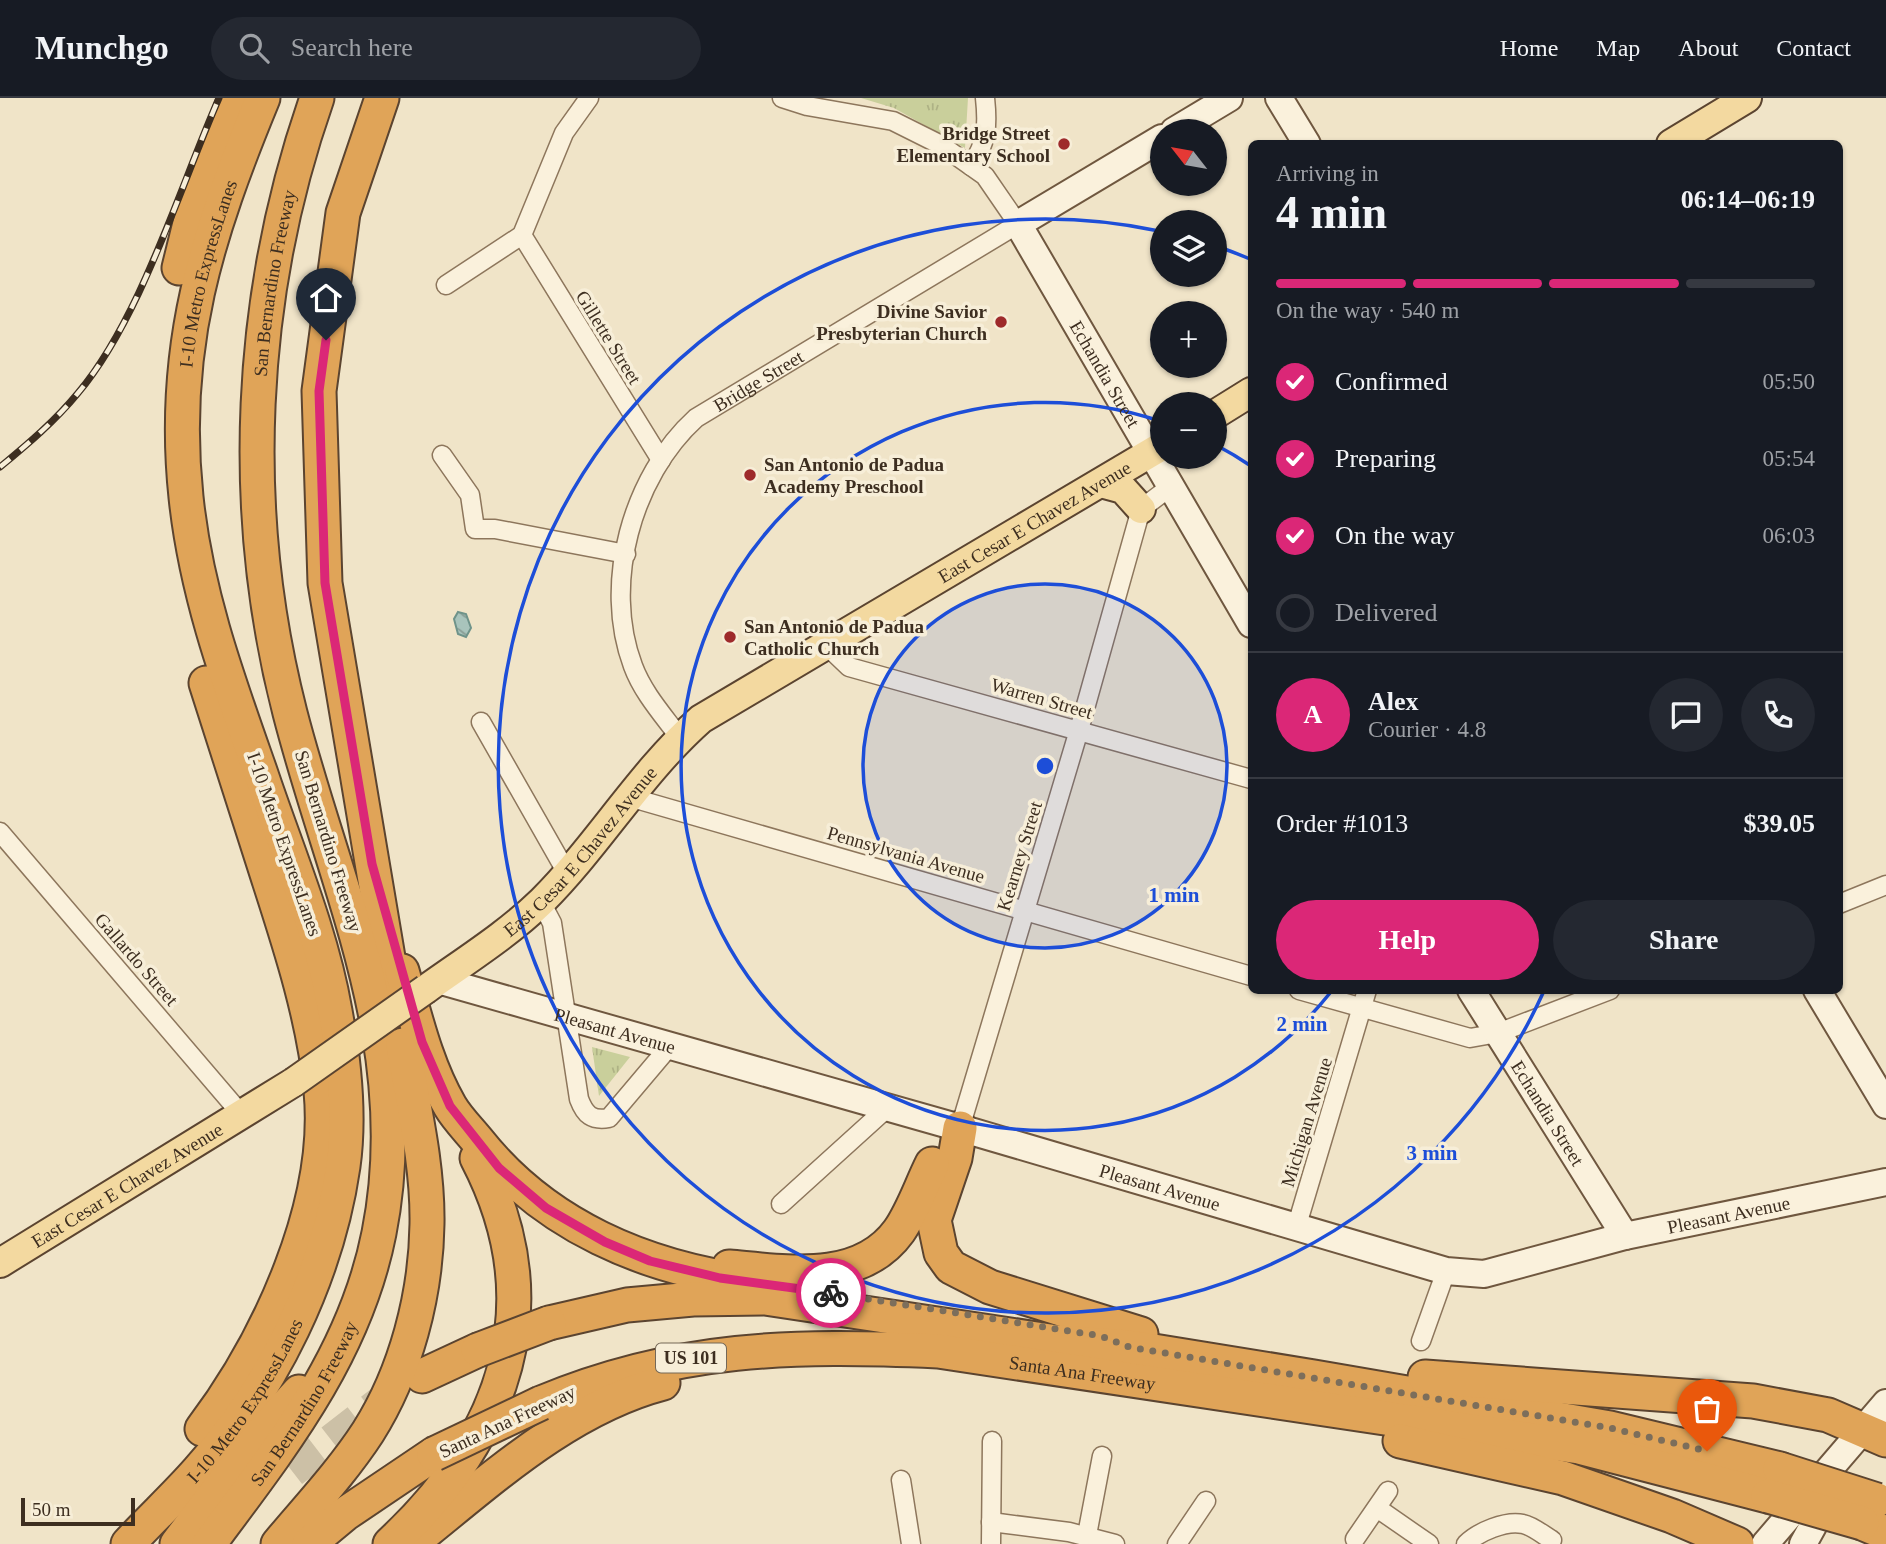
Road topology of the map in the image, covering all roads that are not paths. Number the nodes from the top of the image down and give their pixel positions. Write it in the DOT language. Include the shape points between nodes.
graph roads {
  1 [pos="235,98"];
  2 [pos="263,98"];
  3 [pos="299,98"];
  4 [pos="317,98"];
  5 [pos="382,98"];
  6 [pos="589,98"];
  7 [pos="782,98"];
  8 [pos="985,98"];
  9 [pos="1230,98"];
  10 [pos="1279,98"];
  11 [pos="1747,98"];
  12 [pos="1202,107"];
  13 [pos="1188,119"];
  14 [pos="1305,140"];
  15 [pos="1678,140"];
  16 [pos="1150,145"];
  17 [pos="971,166"];
  18 [pos="1018,224"];
  19 [pos="522,235"];
  20 [pos="446,285"];
  21 [pos="1248,394"];
  22 [pos="1227,407"];
  23 [pos="1150,440"];
  24 [pos="443,454"];
  25 [pos="1150,454"];
  26 [pos="661,460"];
  27 [pos="1163,469"];
  28 [pos="1101,483"];
  29 [pos="1170,487"];
  30 [pos="1141,509"];
  31 [pos="258,520"];
  32 [pos="625,554"];
  33 [pos="1248,619"];
  34 [pos="827,646"];
  35 [pos="481,722"];
  36 [pos="1079,730"];
  37 [pos="680,738"];
  38 [pos="1248,778"];
  39 [pos="628,797"];
  40 [pos="0,832"];
  41 [pos="372,864"];
  42 [pos="567,873"];
  43 [pos="1886,885"];
  44 [pos="541,902"];
  45 [pos="1843,902"];
  46 [pos="1024,909"];
  47 [pos="1248,975"];
  48 [pos="432,985"];
  49 [pos="1312,994"];
  50 [pos="1366,994"];
  51 [pos="1474,994"];
  52 [pos="1600,994"];
  53 [pos="1818,994"];
  54 [pos="1362,1009"];
  55 [pos="568,1016"];
  56 [pos="1498,1033"];
  57 [pos="669,1046"];
  58 [pos="1886,1105"];
  59 [pos="450,1106"];
  60 [pos="887,1108"];
  61 [pos="242,1115"];
  62 [pos="960,1128"];
  63 [pos="1886,1182"];
  64 [pos="781,1203"];
  65 [pos="1297,1225"];
  66 [pos="1625,1236"];
  67 [pos="650,1261"];
  68 [pos="0,1263"];
  69 [pos="1446,1271"];
  70 [pos="369,1272"];
  71 [pos="1421,1341"];
  72 [pos="847,1347"];
  73 [pos="1129,1347"];
  74 [pos="1196,1360"];
  75 [pos="422,1376"];
  76 [pos="1314,1377"];
  77 [pos="1256,1401"];
  78 [pos="1886,1403"];
  79 [pos="1876,1435"];
  80 [pos="992,1441"];
  81 [pos="1102,1456"];
  82 [pos="189,1465"];
  83 [pos="292,1471"];
  84 [pos="901,1480"];
  85 [pos="1774,1482"];
  86 [pos="1388,1491"];
  87 [pos="1206,1501"];
  88 [pos="1377,1508"];
  89 [pos="1878,1515"];
  90 [pos="991,1522"];
  91 [pos="1087,1535"];
  92 [pos="1067,1538"];
  93 [pos="1554,1538"];
  94 [pos="1355,1539"];
  95 [pos="102,1544"];
  96 [pos="128,1544"];
  97 [pos="152,1544"];
  98 [pos="177,1544"];
  99 [pos="209,1544"];
  100 [pos="230,1544"];
  101 [pos="278,1544"];
  102 [pos="309,1544"];
  103 [pos="390,1544"];
  104 [pos="411,1544"];
  105 [pos="911,1544"];
  106 [pos="991,1544"];
  107 [pos="1115,1544"];
  108 [pos="1177,1544"];
  109 [pos="1429,1544"];
  110 [pos="1466,1544"];
  111 [pos="1737,1544"];
  112 [pos="1765,1544"];
  113 [pos="1803,1544"];
  1 -- 82 [label="highway, I-10 Metro ExpressLanes" via="193,211 176,281 165,366 165,502 174,573 190,635 296,968 321,1092 321,1140 303,1231 267,1322"];
  2 -- 82 [label="highway, I-10 Metro ExpressLanes" via="221,202 198,277 186,354 185,496 212,632 320,947 344,1088 343,1164 328,1237 299,1314 254,1394"];
  3 -- 31 [label="highway" via="260,234 250,311 244,408"];
  4 -- 31 [label="highway, San Bernardino Freeway" via="281,223 264,322 257,421"];
  5 -- 41 [label="highway, San Bernardino Freeway" via="343,213 319,391 325,583"];
  6 -- 19 [label="street" via="564,133"];
  7 -- 17 [label="street, Echandia Street" via="892,121"];
  8 -- 17 [label="street" via="988,123 983,148"];
  9 -- 12 [label="main road"];
  10 -- 14 [label="main road"];
  11 -- 15 [label="main road"];
  12 -- 13 [label="main road"];
  16 -- 18 [label="main road, Bridge Street"];
  17 -- 18 [label="street, Echandia Street" via="985,176"];
  18 -- 23 [label="main road, Echandia Street"];
  18 -- 26 [label="street, Bridge Street" via="696,418"];
  19 -- 20 [label="street"];
  19 -- 26 [label="street, Gillette Street"];
  21 -- 22 [label="main road"];
  24 -- 32 [label="street" via="470,495 475,528"];
  25 -- 28 [label="main road, East Cesar E Chavez Avenue"];
  26 -- 32 [label="street, Bridge Street" via="641,499"];
  27 -- 29 [label="main road, Echandia Street"];
  28 -- 30 [label="main road" via="1123,489"];
  28 -- 34 [label="main road, East Cesar E Chavez Avenue"];
  29 -- 30 [label="street"];
  29 -- 33 [label="main road, Echandia Street"];
  30 -- 36 [label="street, Kearney Street"];
  31 -- 70 [label="highway, San Bernardino Freeway" via="279,668 304,765 362,947 384,1056 389,1157 386,1197"];
  32 -- 37 [label="street, Bridge Street" via="621,592 632,665 642,688"];
  34 -- 36 [label="street, Warren Street" via="849,667"];
  34 -- 37 [label="main road, East Cesar E Chavez Avenue" via="726,702"];
  35 -- 42 [label="street"];
  36 -- 38 [label="street, Warren Street"];
  36 -- 46 [label="street, Kearney Street"];
  37 -- 39 [label="main road, East Cesar E Chavez Avenue"];
  39 -- 42 [label="main road, East Cesar E Chavez Avenue"];
  39 -- 46 [label="street, Pennsylvania Avenue"];
  40 -- 61 [label="street, Gallardo Street"];
  41 -- 59 [label="highway" via="422,1042"];
  41 -- 101 [label="highway" via="422,1159 427,1224 423,1276 389,1394 368,1433"];
  42 -- 44 [label="main road, East Cesar E Chavez Avenue"];
  43 -- 45 [label="street"];
  44 -- 48 [label="main road, East Cesar E Chavez Avenue"];
  44 -- 55 [label="street" via="552,923"];
  46 -- 47 [label="street, Pennsylvania Avenue"];
  46 -- 62 [label="street, Kearney Street"];
  48 -- 55 [label="main road, Pleasant Avenue"];
  48 -- 61 [label="main road, East Cesar E Chavez Avenue, bridge"];
  49 -- 54 [label="street"];
  50 -- 54 [label="street, Michigan Avenue"];
  51 -- 56 [label="main road, Echandia Street"];
  52 -- 56 [label="street"];
  53 -- 58 [label="main road"];
  54 -- 56 [label="street" via="1470,1038"];
  54 -- 65 [label="street, Michigan Avenue"];
  55 -- 57 [label="main road, Pleasant Avenue"];
  55 -- 57 [label="street" via="579,1099 584,1112 597,1120 609,1118"];
  56 -- 66 [label="main road, Echandia Street"];
  57 -- 60 [label="main road, Pleasant Avenue"];
  59 -- 67 [label="highway" via="499,1168 546,1208 605,1242"];
  59 -- 103 [label="highway" via="500,1207 510,1244 515,1326 503,1379 471,1450 425,1511"];
  60 -- 62 [label="main road, Pleasant Avenue"];
  60 -- 64 [label="street"];
  61 -- 68 [label="main road, East Cesar E Chavez Avenue"];
  62 -- 65 [label="main road, Pleasant Avenue"];
  62 -- 67 [label="highway" via="934,1159 898,1233 879,1252 859,1262 798,1273"];
  62 -- 74 [label="highway" via="934,1220 941,1253 951,1267 1011,1295 1167,1342"];
  63 -- 66 [label="main road, Pleasant Avenue"];
  65 -- 69 [label="main road, Pleasant Avenue"];
  66 -- 69 [label="main road, Pleasant Avenue" via="1484,1274"];
  67 -- 73 [label="highway" via="720,1278 1101,1336"];
  69 -- 71 [label="street"];
  70 -- 98 [label="highway" via="327,1352 301,1390 260,1435"];
  70 -- 99 [label="highway, San Bernardino Freeway" via="325,1382"];
  72 -- 77 [label="highway, Santa Ana Freeway / US 101" via="938,1351"];
  72 -- 102 [label="highway, Santa Ana Freeway / US 101, bridge" via="740,1351 667,1362 583,1385 434,1454"];
  72 -- 104 [label="highway" via="647,1387 525,1453"];
  73 -- 74 [label="highway, Santa Ana Freeway / US 101"];
  73 -- 75 [label="highway, Santa Ana Freeway / US 101, bridge" via="1057,1342 765,1298 693,1299 627,1305 549,1323"];
  74 -- 76 [label="highway, Santa Ana Freeway / US 101"];
  76 -- 79 [label="highway" via="1358,1372 1702,1395 1809,1410"];
  76 -- 85 [label="highway, Santa Ana Freeway / US 101" via="1610,1428"];
  77 -- 85 [label="highway, Santa Ana Freeway / US 101" via="1579,1447"];
  77 -- 111 [label="highway" via="1302,1419 1563,1478"];
  78 -- 79 [label="main road"];
  79 -- 112 [label="main road"];
  79 -- 113 [label="main road"];
  80 -- 90 [label="street"];
  81 -- 91 [label="street"];
  82 -- 95 [label="highway, I-10 Metro ExpressLanes"];
  82 -- 96 [label="highway, I-10 Metro ExpressLanes"];
  82 -- 97 [label="highway"];
  83 -- 100 [label="highway"];
  84 -- 105 [label="street"];
  85 -- 89 [label="highway, Santa Ana Freeway / US 101, bridge"];
  86 -- 88 [label="street"];
  87 -- 108 [label="street"];
  88 -- 94 [label="street"];
  88 -- 109 [label="street"];
  90 -- 92 [label="street"];
  90 -- 106 [label="street"];
  91 -- 92 [label="street"];
  91 -- 107 [label="street"];
  93 -- 110 [label="street" via="1515,1523 1478,1534"];
}
